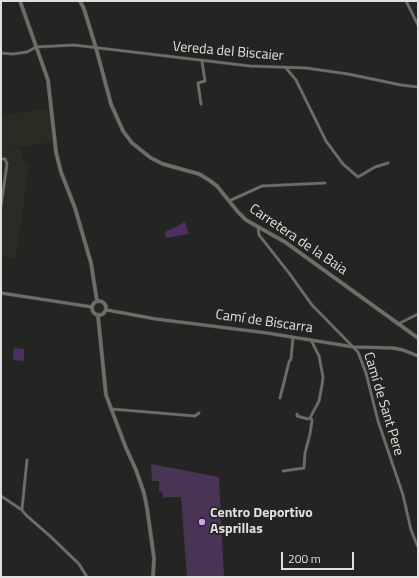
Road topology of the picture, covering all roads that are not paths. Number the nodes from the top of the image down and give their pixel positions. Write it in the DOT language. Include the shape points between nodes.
graph roads {
  1 [pos="20,1"];
  2 [pos="80,1"];
  3 [pos="406,1"];
  4 [pos="418,25"];
  5 [pos="36,47"];
  6 [pos="96,48"];
  7 [pos="1,53"];
  8 [pos="202,61"];
  9 [pos="286,68"];
  10 [pos="418,87"];
  11 [pos="201,104"];
  12 [pos="1,159"];
  13 [pos="388,163"];
  14 [pos="324,182"];
  15 [pos="230,201"];
  16 [pos="1,206"];
  17 [pos="258,226"];
  18 [pos="1,293"];
  19 [pos="97,301"];
  20 [pos="92,307"];
  21 [pos="107,310"];
  22 [pos="418,314"];
  23 [pos="98,316"];
  24 [pos="398,324"];
  25 [pos="293,337"];
  26 [pos="418,338"];
  27 [pos="311,340"];
  28 [pos="354,347"];
  29 [pos="418,356"];
  30 [pos="280,398"];
  31 [pos="110,408"];
  32 [pos="199,414"];
  33 [pos="297,414"];
  34 [pos="310,418"];
  35 [pos="26,460"];
  36 [pos="283,471"];
  37 [pos="1,496"];
  38 [pos="22,510"];
  39 [pos="418,547"];
  40 [pos="87,577"];
  41 [pos="153,577"];
  1 -- 5 [label="main road"];
  2 -- 6 [label="main road, Carretera de la Baia"];
  3 -- 4 [label="street"];
  5 -- 6 [label="street, Vereda del Biscaier"];
  5 -- 7 [label="street, Vereda del Biscaier" via="27,52"];
  5 -- 19 [label="main road" via="48,80 56,152 90,259"];
  6 -- 8 [label="street, Vereda del Biscaier"];
  6 -- 15 [label="main road, Carretera de la Baia" via="111,104 123,131 132,143 163,164 200,174 217,186"];
  8 -- 9 [label="street, Vereda del Biscaier"];
  8 -- 11 [label="street" via="206,81 198,83"];
  9 -- 10 [label="street, Vereda del Biscaier" via="334,71 386,83"];
  9 -- 13 [label="street" via="296,80 326,141 343,164 358,177"];
  12 -- 16 [label="street" via="5,159 7,164"];
  14 -- 15 [label="street" via="262,186"];
  15 -- 17 [label="main road, Carretera de la Baia" via="246,220"];
  17 -- 24 [label="main road, Carretera de la Baia" via="285,242"];
  17 -- 28 [label="street, Camí de Sant Pere" via="259,235 312,305"];
  18 -- 20 [label="street"];
  19 -- 20 [label="main road"];
  19 -- 21 [label="main road" via="104,302"];
  20 -- 23 [label="main road" via="93,313"];
  21 -- 23 [label="main road"];
  21 -- 25 [label="street, Camí de Biscarra"];
  22 -- 24 [label="street"];
  23 -- 31 [label="main road" via="106,395"];
  24 -- 26 [label="main road, Carretera de la Baia"];
  25 -- 27 [label="street, Camí de Biscarra"];
  25 -- 30 [label="street" via="291,360"];
  27 -- 28 [label="street, Camí de Biscarra"];
  27 -- 34 [label="street" via="319,356 323,377 318,401"];
  28 -- 29 [label="street, Camí de Biscarra" via="393,348"];
  28 -- 39 [label="street, Camí de Sant Pere" via="366,373 378,421"];
  31 -- 32 [label="street" via="195,416"];
  31 -- 41 [label="main road" via="144,493 154,558"];
  33 -- 34 [label="street"];
  34 -- 36 [label="street" via="312,420 304,468"];
  35 -- 38 [label="street"];
  37 -- 38 [label="street"];
  38 -- 40 [label="street" via="79,564"];
}
